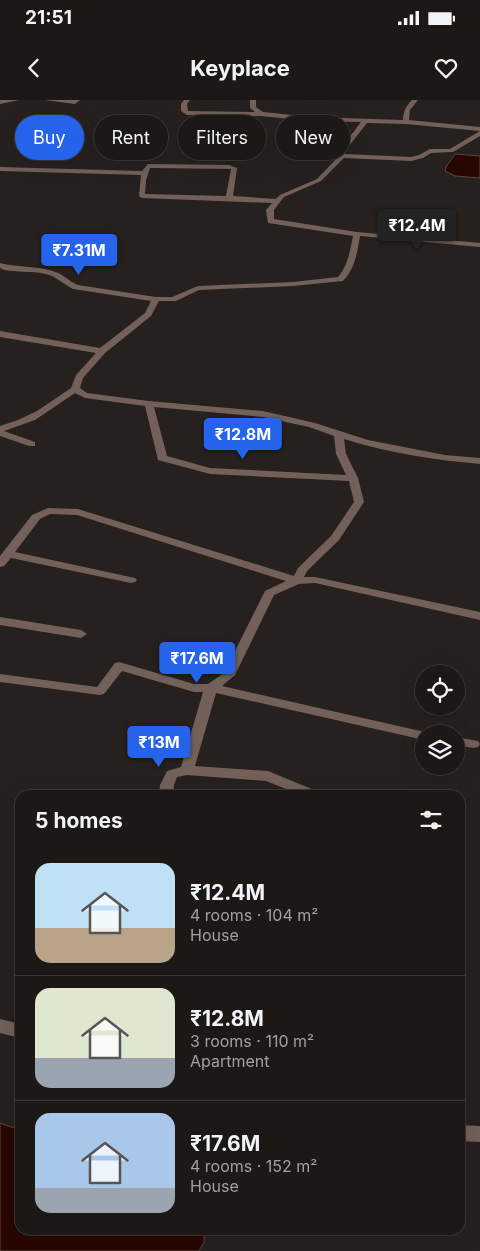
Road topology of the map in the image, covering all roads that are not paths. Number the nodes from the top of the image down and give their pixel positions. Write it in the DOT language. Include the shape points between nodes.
graph roads {
  1 [pos="16,100"];
  2 [pos="48,100"];
  3 [pos="77,100"];
  4 [pos="188,100"];
  5 [pos="253,100"];
  6 [pos="415,100"];
  7 [pos="0,102"];
  8 [pos="261,114"];
  9 [pos="365,122"];
  10 [pos="406,122"];
  11 [pos="480,131"];
  12 [pos="350,141"];
  13 [pos="350,156"];
  14 [pos="338,160"];
  15 [pos="0,169"];
  16 [pos="144,173"];
  17 [pos="229,198"];
  18 [pos="278,201"];
  19 [pos="357,234"];
  20 [pos="480,245"];
  21 [pos="0,265"];
  22 [pos="156,299"];
  23 [pos="0,334"];
  24 [pos="102,351"];
  25 [pos="75,389"];
  26 [pos="149,404"];
  27 [pos="0,429"];
  28 [pos="0,433"];
  29 [pos="339,434"];
  30 [pos="32,444"];
  31 [pos="480,461"];
  32 [pos="353,478"];
  33 [pos="9,554"];
  34 [pos="0,564"];
  35 [pos="130,580"];
  36 [pos="297,581"];
  37 [pos="480,616"];
  38 [pos="0,620"];
  39 [pos="81,634"];
  40 [pos="0,678"];
  41 [pos="211,688"];
  42 [pos="415,734"];
  43 [pos="465,743"];
  44 [pos="473,744"];
  45 [pos="186,770"];
  46 [pos="167,790"];
  47 [pos="302,790"];
  48 [pos="0,1026"];
  49 [pos="15,1030"];
  50 [pos="465,1133"];
  51 [pos="480,1134"];
  1 -- 7 [label="street"];
  2 -- 3 [label="street"];
  4 -- 8 [label="street" via="184,104 187,112"];
  5 -- 8 [label="street" via="253,108"];
  6 -- 10 [label="street" via="408,107"];
  8 -- 9 [label="street"];
  9 -- 10 [label="street"];
  9 -- 12 [label="street"];
  10 -- 11 [label="street"];
  11 -- 13 [label="street" via="451,152 430,151 411,159"];
  14 -- 18 [label="street" via="320,180 282,196"];
  15 -- 16 [label="street"];
  16 -- 17 [label="street" via="142,196"];
  16 -- 17 [label="street" via="148,166 154,165 234,168"];
  17 -- 18 [label="street"];
  18 -- 19 [label="street" via="270,210 271,221"];
  19 -- 20 [label="street"];
  19 -- 22 [label="street" via="346,274 340,279 198,288 173,299"];
  21 -- 22 [label="street" via="56,274 76,287"];
  22 -- 24 [label="street" via="148,314"];
  23 -- 24 [label="street"];
  24 -- 25 [label="street" via="78,377"];
  25 -- 26 [label="street" via="85,395"];
  25 -- 27 [label="street" via="39,416"];
  26 -- 29 [label="street" via="263,414"];
  26 -- 32 [label="street" via="162,458 210,471"];
  28 -- 30 [label="street"];
  29 -- 31 [label="street" via="366,444"];
  29 -- 32 [label="street" via="341,454"];
  32 -- 36 [label="street" via="358,502 335,538 302,570"];
  33 -- 34 [label="street"];
  33 -- 35 [label="street"];
  33 -- 36 [label="street" via="36,517 48,511 78,512"];
  36 -- 37 [label="street" via="315,580"];
  36 -- 41 [label="street" via="269,593 229,675"];
  38 -- 39 [label="street"];
  40 -- 41 [label="street" via="100,691 118,666 194,688"];
  41 -- 42 [label="street"];
  41 -- 45 [label="street"];
  43 -- 44 [label="street"];
  45 -- 46 [label="street" via="172,774"];
  45 -- 47 [label="street" via="268,776"];
  48 -- 49 [label="street"];
  50 -- 51 [label="street"];
}
